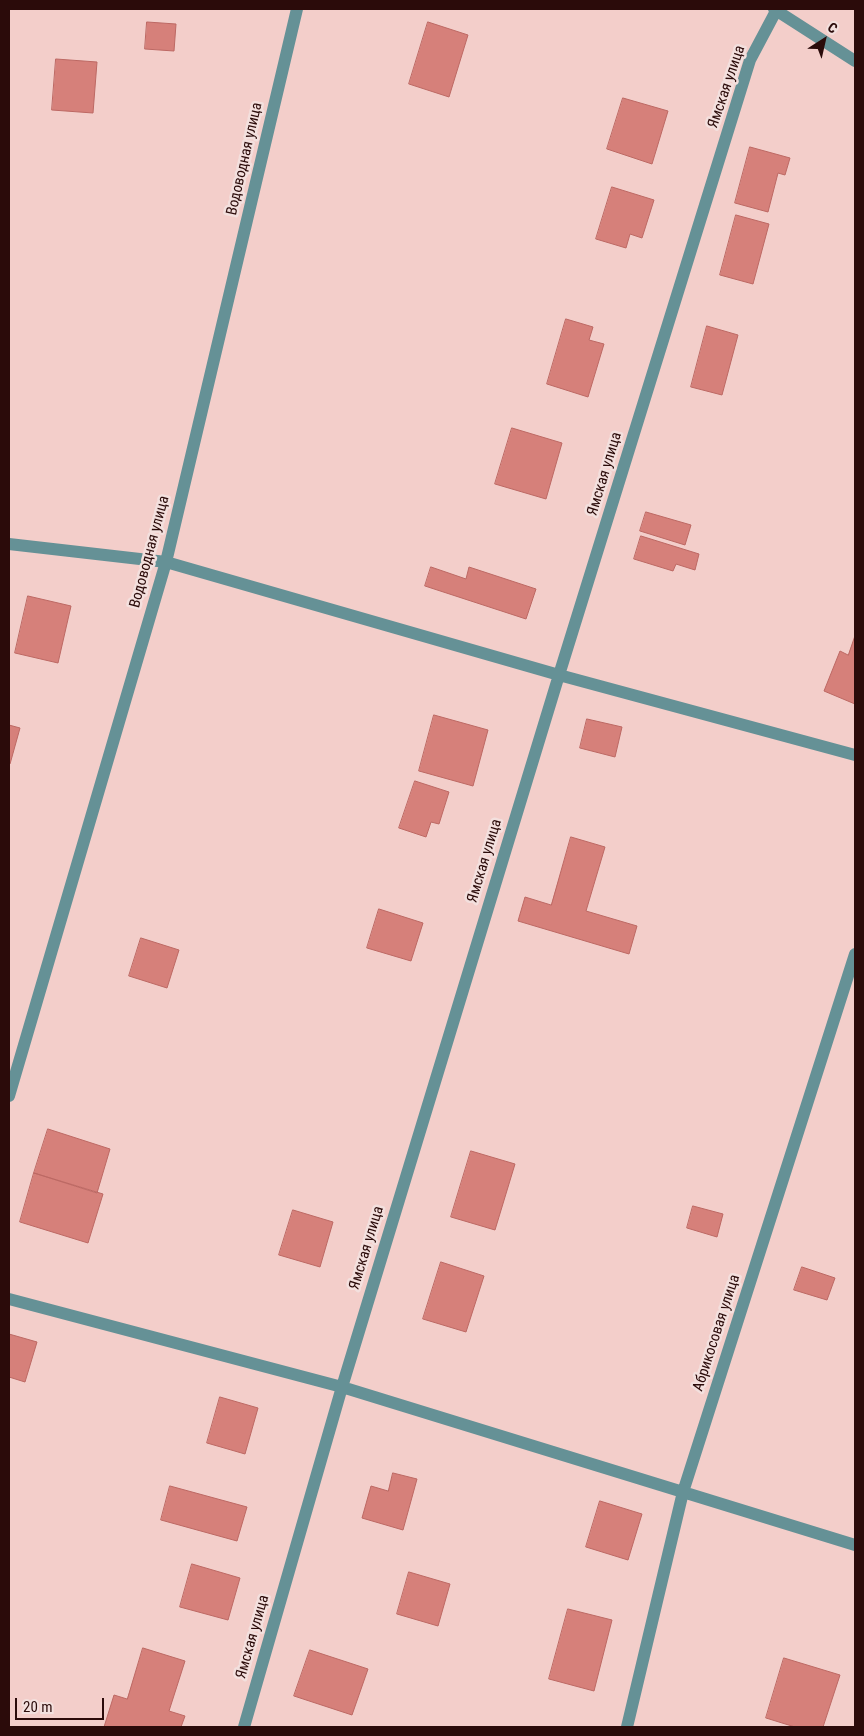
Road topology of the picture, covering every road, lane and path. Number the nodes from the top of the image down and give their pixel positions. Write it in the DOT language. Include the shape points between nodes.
graph roads {
  1 [pos="297,9"];
  2 [pos="775,10"];
  3 [pos="855,60"];
  4 [pos="9,544"];
  5 [pos="166,562"];
  6 [pos="559,675"];
  7 [pos="855,754"];
  8 [pos="855,954"];
  9 [pos="9,1096"];
  10 [pos="9,1299"];
  11 [pos="342,1387"];
  12 [pos="683,1492"];
  13 [pos="855,1545"];
  14 [pos="244,1727"];
  15 [pos="627,1727"];
  1 -- 5 [label="street, Водоводная улица"];
  2 -- 3 [label="street"];
  2 -- 6 [label="street, Ямская улица" via="750,60"];
  4 -- 5 [label="street"];
  5 -- 6 [label="street"];
  5 -- 9 [label="street, Водоводная улица"];
  6 -- 7 [label="street"];
  6 -- 11 [label="street, Ямская улица"];
  8 -- 12 [label="street, Абрикосовая улица"];
  10 -- 11 [label="street"];
  11 -- 12 [label="street"];
  11 -- 14 [label="street, Ямская улица"];
  12 -- 13 [label="street"];
  12 -- 15 [label="street, Абрикосовая улица"];
}
